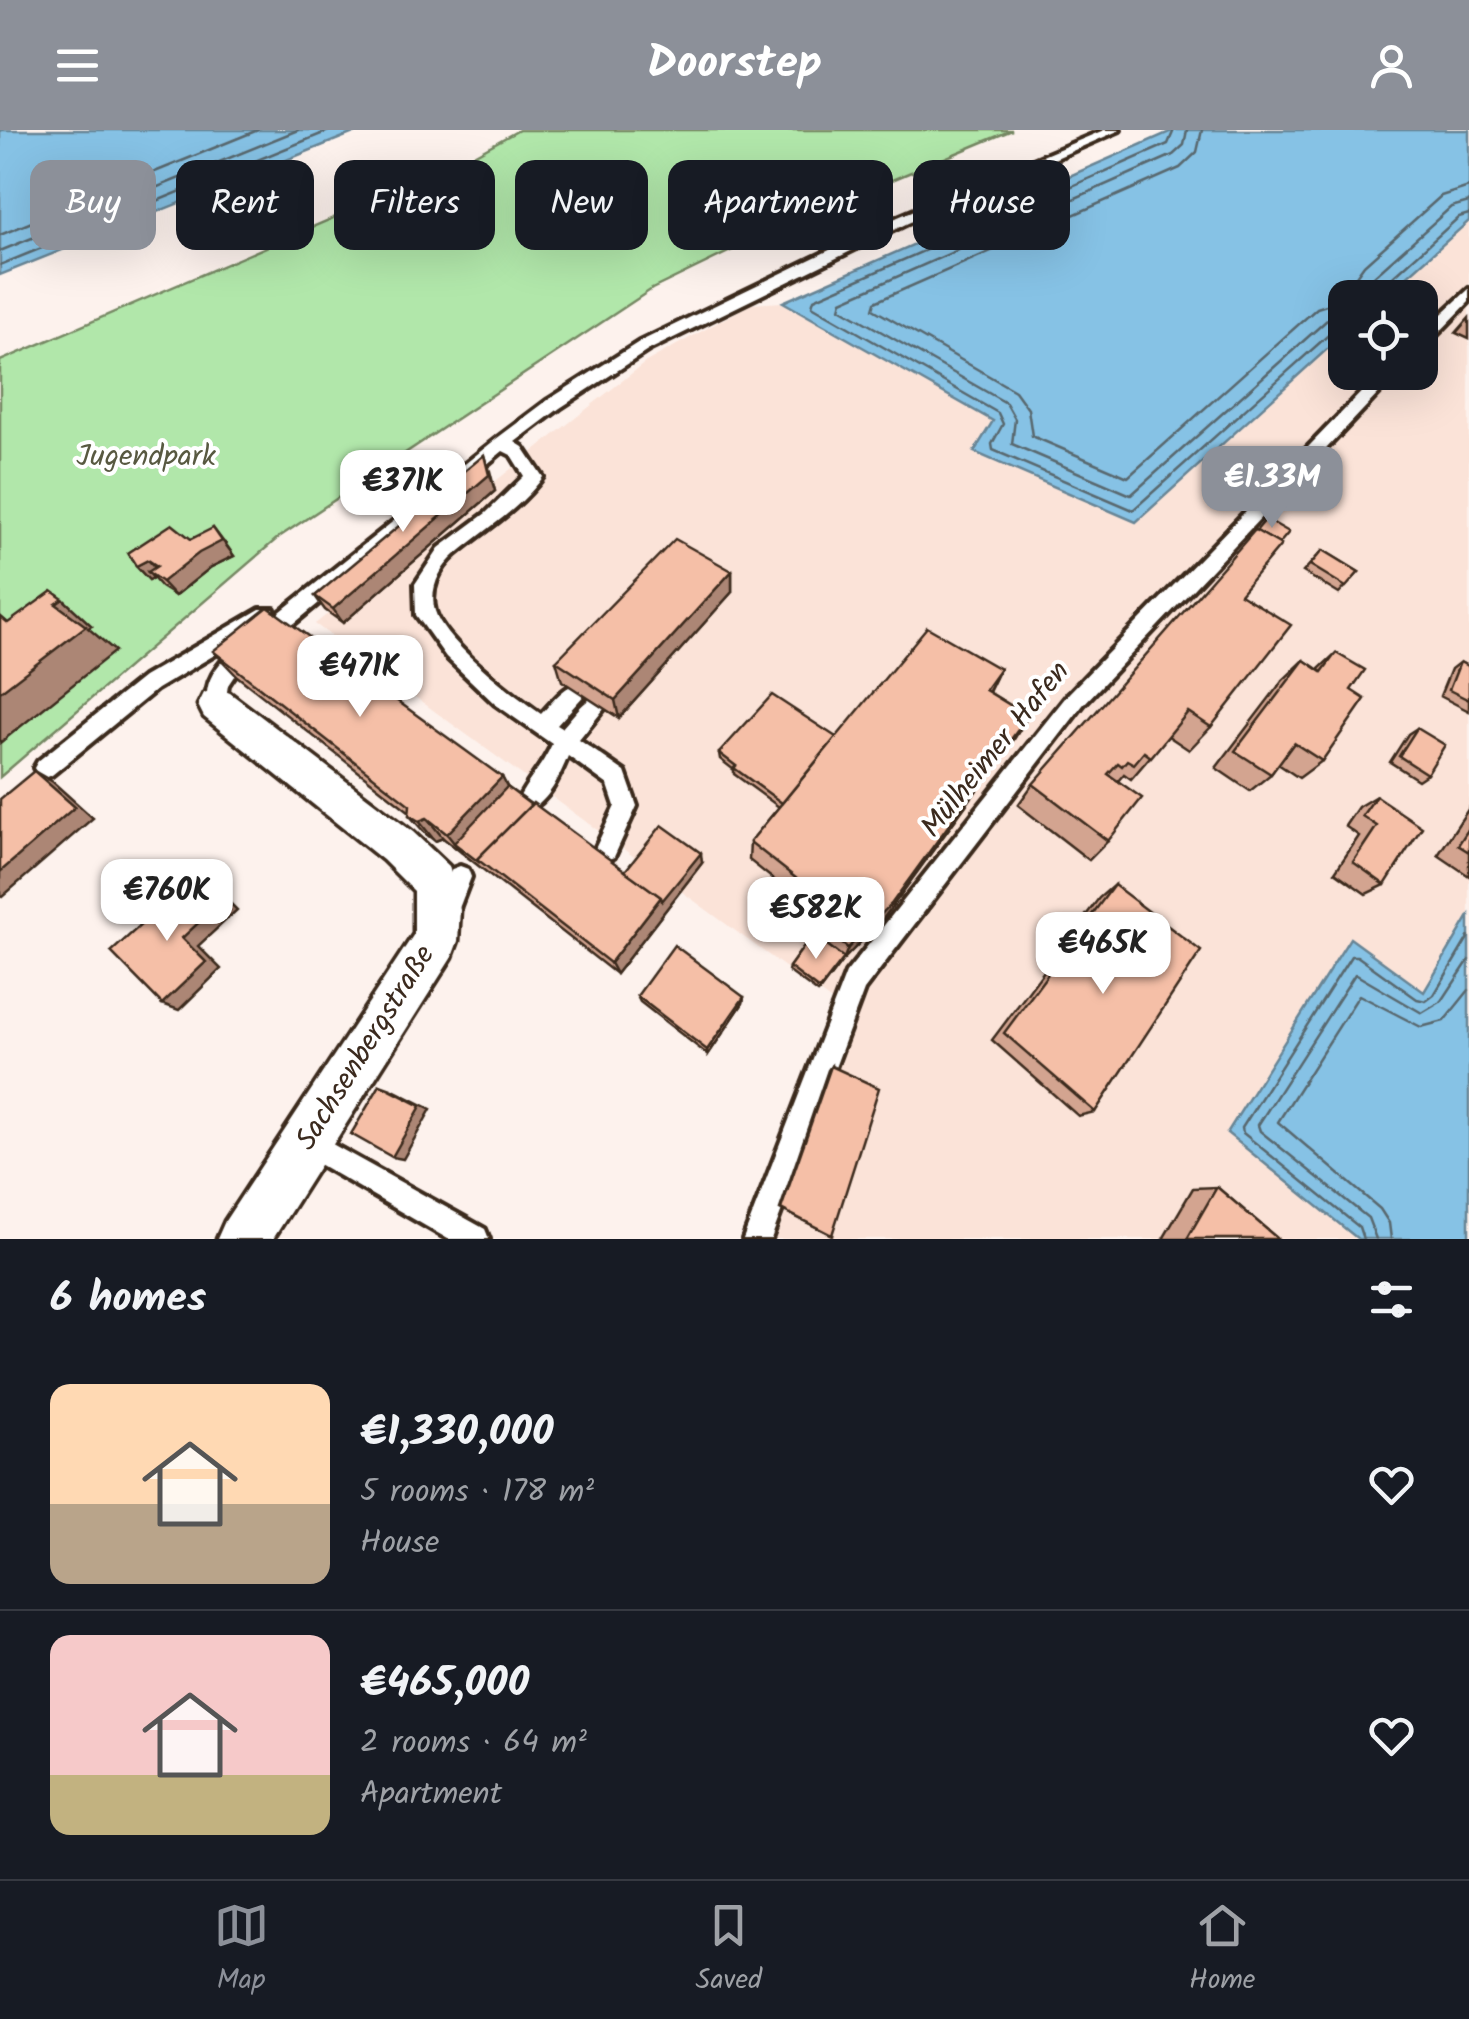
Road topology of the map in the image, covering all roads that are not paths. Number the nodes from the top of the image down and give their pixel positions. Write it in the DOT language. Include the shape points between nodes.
graph roads {
  1 [pos="1114,130"];
  2 [pos="1469,294"];
  3 [pos="1438,325"];
  4 [pos="1374,390"];
  5 [pos="502,443"];
  6 [pos="323,588"];
  7 [pos="578,691"];
  8 [pos="598,704"];
  9 [pos="217,705"];
  10 [pos="542,726"];
  11 [pos="564,742"];
  12 [pos="45,768"];
  13 [pos="528,800"];
  14 [pos="606,850"];
  15 [pos="460,877"];
  16 [pos="436,941"];
  17 [pos="308,1144"];
  18 [pos="243,1239"];
  19 [pos="475,1239"];
  20 [pos="757,1239"];
  1 -- 5 [label="lane" via="691,320"];
  2 -- 3 [label="lane"];
  4 -- 20 [label="lane, Mülheimer Hafen" via="1076,699 855,982"];
  5 -- 6 [label="lane"];
  5 -- 10 [label="lane" via="517,451 534,477 445,552 424,584 426,616 453,652"];
  6 -- 9 [label="lane" via="231,664 218,683"];
  6 -- 12 [label="lane" via="263,615 150,683"];
  7 -- 10 [label="lane"];
  8 -- 11 [label="lane"];
  9 -- 16 [label="street, Sachsenbergstraße" via="434,881"];
  10 -- 11 [label="lane"];
  11 -- 13 [label="lane" via="550,775"];
  11 -- 14 [label="lane" via="618,779 626,806"];
  15 -- 16 [label="lane"];
  16 -- 17 [label="street, Sachsenbergstraße"];
  17 -- 18 [label="street, Sachsenbergstraße"];
  17 -- 19 [label="lane"];
}
